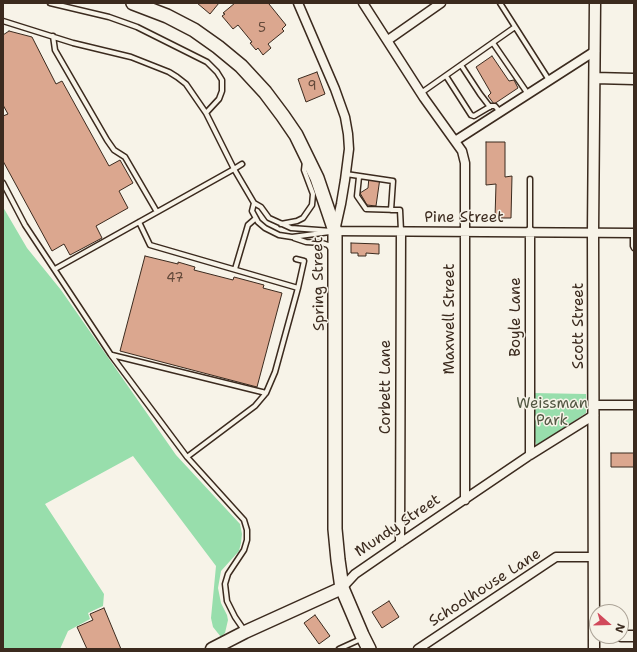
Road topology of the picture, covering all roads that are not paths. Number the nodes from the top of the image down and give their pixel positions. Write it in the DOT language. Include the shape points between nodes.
graph roads {
  1 [pos="50,3"];
  2 [pos="133,3"];
  3 [pos="298,3"];
  4 [pos="363,3"];
  5 [pos="441,3"];
  6 [pos="500,3"];
  7 [pos="595,3"];
  8 [pos="3,22"];
  9 [pos="515,27"];
  10 [pos="53,36"];
  11 [pos="388,40"];
  12 [pos="493,43"];
  13 [pos="595,51"];
  14 [pos="461,65"];
  15 [pos="446,76"];
  16 [pos="594,78"];
  17 [pos="634,79"];
  18 [pos="549,80"];
  19 [pos="422,92"];
  20 [pos="528,94"];
  21 [pos="490,106"];
  22 [pos="500,112"];
  23 [pos="206,113"];
  24 [pos="455,141"];
  25 [pos="306,154"];
  26 [pos="242,164"];
  27 [pos="234,168"];
  28 [pos="346,174"];
  29 [pos="359,177"];
  30 [pos="530,179"];
  31 [pos="3,183"];
  32 [pos="254,203"];
  33 [pos="391,210"];
  34 [pos="157,212"];
  35 [pos="256,218"];
  36 [pos="139,222"];
  37 [pos="280,224"];
  38 [pos="335,231"];
  39 [pos="530,231"];
  40 [pos="401,232"];
  41 [pos="464,232"];
  42 [pos="593,232"];
  43 [pos="634,233"];
  44 [pos="292,238"];
  45 [pos="634,248"];
  46 [pos="336,255"];
  47 [pos="296,260"];
  48 [pos="235,269"];
  49 [pos="56,270"];
  50 [pos="298,288"];
  51 [pos="111,355"];
  52 [pos="266,393"];
  53 [pos="634,405"];
  54 [pos="594,410"];
  55 [pos="530,455"];
  56 [pos="187,457"];
  57 [pos="465,500"];
  58 [pos="400,543"];
  59 [pos="594,557"];
  60 [pos="342,588"];
  61 [pos="595,604"];
  62 [pos="245,632"];
  63 [pos="366,644"];
  64 [pos="348,647"];
  65 [pos="212,649"];
  66 [pos="339,649"];
  67 [pos="418,649"];
  1 -- 23 [label="lane" via="137,27 207,62 222,80 222,91 219,100"];
  2 -- 25 [label="main road, Spring Street" via="194,30 241,66 283,116"];
  3 -- 28 [label="street" via="323,59 344,117 349,149"];
  4 -- 11 [label="street, Maxwell Street"];
  5 -- 11 [label="street"];
  6 -- 9 [label="lane"];
  7 -- 13 [label="street, Scott Street"];
  8 -- 10 [label="lane"];
  9 -- 12 [label="lane"];
  9 -- 18 [label="lane"];
  10 -- 23 [label="lane" via="131,57 169,72 186,84"];
  10 -- 34 [label="lane" via="55,50 107,140 114,150 125,156"];
  11 -- 19 [label="street, Maxwell Street"];
  12 -- 14 [label="lane"];
  12 -- 20 [label="lane"];
  13 -- 16 [label="street, Scott Street"];
  13 -- 18 [label="street"];
  14 -- 15 [label="lane"];
  14 -- 21 [label="lane"];
  15 -- 19 [label="lane"];
  15 -- 21 [label="lane" via="471,115 474,116"];
  16 -- 17 [label="street"];
  16 -- 42 [label="street, Scott Street"];
  18 -- 20 [label="street"];
  19 -- 24 [label="street, Maxwell Street"];
  20 -- 22 [label="street"];
  21 -- 22 [label="lane" via="495,106"];
  22 -- 24 [label="street"];
  23 -- 27 [label="lane"];
  24 -- 41 [label="street, Maxwell Street" via="462,151 465,163"];
  25 -- 37 [label="lane" via="304,170 313,194 312,205 303,218"];
  25 -- 38 [label="main road, Spring Street"];
  26 -- 27 [label="lane"];
  27 -- 32 [label="lane"];
  27 -- 34 [label="lane"];
  28 -- 29 [label="lane"];
  28 -- 38 [label="street"];
  29 -- 33 [label="lane" via="356,196 366,209"];
  29 -- 33 [label="lane" via="393,181"];
  30 -- 39 [label="lane, Boyle Lane"];
  31 -- 49 [label="lane" via="25,225"];
  32 -- 35 [label="lane" via="252,211"];
  32 -- 37 [label="lane" via="261,207 269,218"];
  33 -- 40 [label="lane" via="400,210"];
  34 -- 36 [label="lane"];
  35 -- 44 [label="lane" via="265,228"];
  35 -- 48 [label="lane" via="248,225"];
  36 -- 48 [label="lane" via="150,245"];
  36 -- 49 [label="lane"];
  37 -- 38 [label="lane" via="291,228"];
  38 -- 40 [label="street, Pine Street"];
  38 -- 44 [label="lane"];
  38 -- 46 [label="main road, Spring Street"];
  39 -- 41 [label="street, Pine Street"];
  39 -- 42 [label="street, Pine Street"];
  39 -- 55 [label="street, Boyle Lane"];
  40 -- 41 [label="street, Pine Street"];
  40 -- 58 [label="street, Corbett Lane"];
  41 -- 57 [label="street, Maxwell Street"];
  42 -- 43 [label="street, Pine Street"];
  42 -- 54 [label="street, Scott Street"];
  43 -- 45 [label="lane"];
  44 -- 46 [label="lane" via="328,246"];
  46 -- 60 [label="main road, Spring Street" via="335,529"];
  47 -- 50 [label="lane" via="304,261"];
  48 -- 50 [label="lane"];
  49 -- 51 [label="lane"];
  50 -- 52 [label="lane" via="275,372"];
  51 -- 52 [label="lane"];
  51 -- 56 [label="lane"];
  52 -- 56 [label="lane" via="255,406"];
  53 -- 54 [label="street"];
  54 -- 55 [label="street, Mundy Street"];
  54 -- 59 [label="street, Scott Street"];
  55 -- 57 [label="street, Mundy Street"];
  56 -- 62 [label="lane" via="244,520 247,540 244,550 228,574 225,592 232,611"];
  57 -- 58 [label="street, Mundy Street"];
  58 -- 60 [label="street, Mundy Street" via="355,574"];
  59 -- 61 [label="street, Scott Street"];
  59 -- 67 [label="street, Schoolhouse Lane" via="556,557"];
  60 -- 62 [label="main road, Mundy Street"];
  60 -- 63 [label="main road, Spring Street"];
  62 -- 65 [label="main road, Mundy Street"];
  63 -- 64 [label="lane"];
  64 -- 66 [label="lane"];
}
